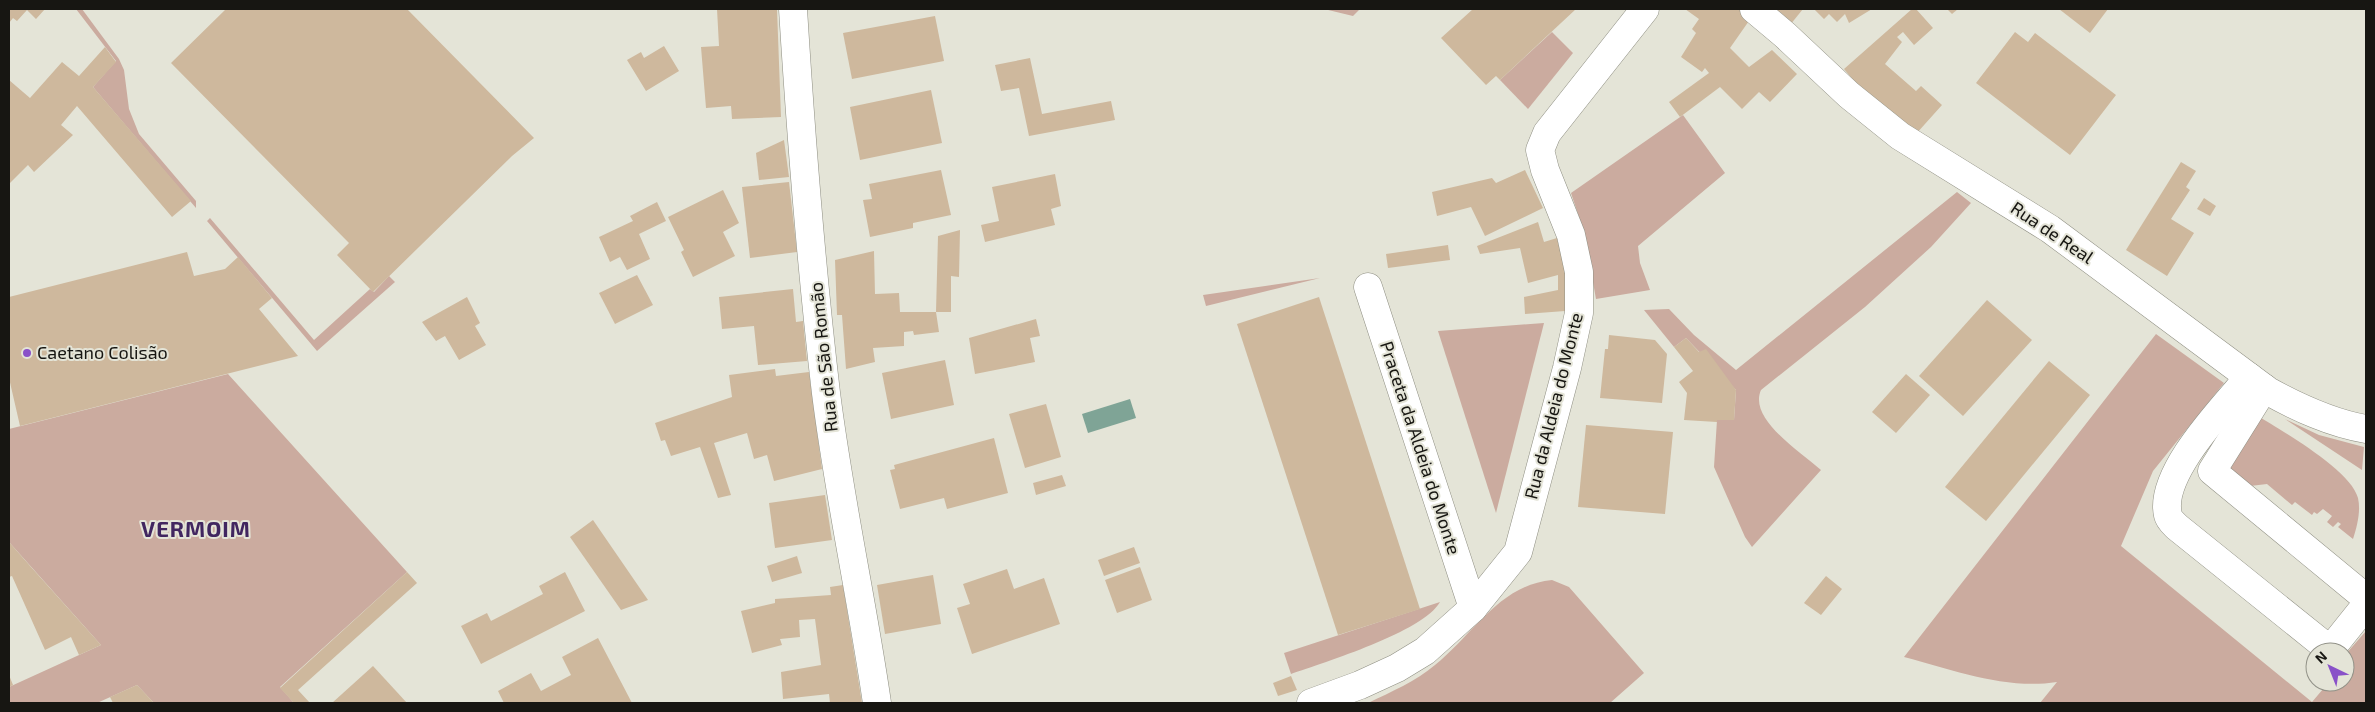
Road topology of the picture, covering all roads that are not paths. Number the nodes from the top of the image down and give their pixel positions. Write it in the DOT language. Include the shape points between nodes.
graph roads {
  1 [pos="793,9"];
  2 [pos="1645,9"];
  3 [pos="1754,9"];
  4 [pos="1368,287"];
  5 [pos="2256,382"];
  6 [pos="2366,429"];
  7 [pos="2212,471"];
  8 [pos="2171,488"];
  9 [pos="2366,598"];
  10 [pos="2366,605"];
  11 [pos="1473,608"];
  12 [pos="877,703"];
  13 [pos="1311,703"];
  1 -- 12 [label="street, Rua de São Romão" via="826,394"];
  2 -- 11 [label="street, Rua da Aldeia do Monte" via="1547,132 1540,150 1570,235 1579,272 1579,313 1518,552"];
  3 -- 5 [label="street, Rua de Real" via="1849,95 1900,136 2050,229"];
  4 -- 11 [label="street, Praceta da Aldeia do Monte"];
  5 -- 6 [label="street, Rua de Real" via="2312,413"];
  5 -- 7 [label="street"];
  5 -- 8 [label="street" via="2184,457"];
  7 -- 8 [label="street"];
  7 -- 9 [label="street"];
  8 -- 10 [label="street" via="2167,502 2168,517 2177,527 2330,650"];
  11 -- 13 [label="street, Rua da Aldeia do Monte" via="1425,651 1397,668"];
}
